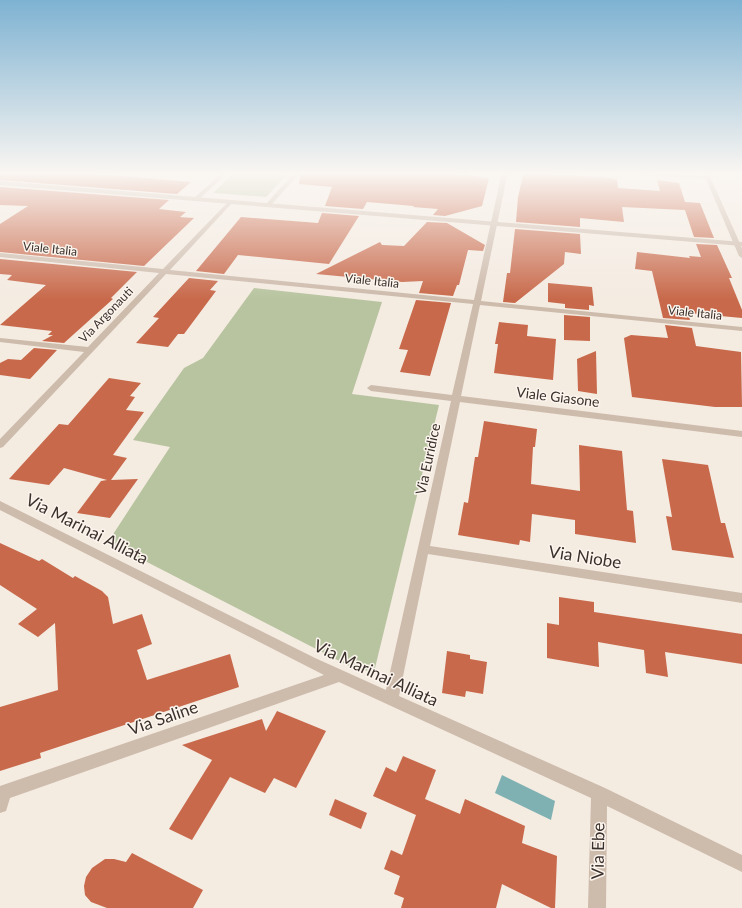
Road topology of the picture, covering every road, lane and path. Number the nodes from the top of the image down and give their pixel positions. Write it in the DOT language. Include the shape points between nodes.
graph roads {
  1 [pos="218,214"];
  2 [pos="380,214"];
  3 [pos="497,214"];
  4 [pos="726,214"];
  5 [pos="495,224"];
  6 [pos="739,244"];
  7 [pos="0,255"];
  8 [pos="742,256"];
  9 [pos="164,271"];
  10 [pos="476,302"];
  11 [pos="742,329"];
  12 [pos="0,340"];
  13 [pos="90,350"];
  14 [pos="371,388"];
  15 [pos="456,398"];
  16 [pos="742,434"];
  17 [pos="0,445"];
  18 [pos="0,505"];
  19 [pos="423,549"];
  20 [pos="742,598"];
  21 [pos="339,676"];
  22 [pos="391,699"];
  23 [pos="599,794"];
  24 [pos="1,797"];
  25 [pos="742,864"];
  26 [pos="597,908"];
  1 -- 9 [label="street, Via Argonauti"];
  2 -- 5 [label="street"];
  3 -- 5 [label="street, Via Euridice"];
  4 -- 6 [label="street"];
  5 -- 6 [label="street"];
  5 -- 10 [label="street, Via Euridice"];
  6 -- 8 [label="street"];
  7 -- 9 [label="street, Viale Italia"];
  9 -- 10 [label="street, Viale Italia"];
  9 -- 13 [label="street, Via Argonauti"];
  10 -- 11 [label="street, Viale Italia"];
  10 -- 15 [label="street, Via Euridice"];
  12 -- 13 [label="street"];
  13 -- 17 [label="street, Via Argonauti"];
  14 -- 15 [label="street, Viale Giasone"];
  15 -- 16 [label="street, Viale Giasone"];
  15 -- 19 [label="street, Via Euridice"];
  18 -- 21 [label="street, Via Marinai Alliata"];
  19 -- 20 [label="street, Via Niobe"];
  19 -- 22 [label="street, Via Euridice"];
  21 -- 22 [label="street, Via Marinai Alliata"];
  21 -- 24 [label="street, Via Saline"];
  22 -- 23 [label="street, Via Marinai Alliata"];
  23 -- 25 [label="street, Via Marinai Alliata"];
  23 -- 26 [label="street, Via Ebe"];
}
